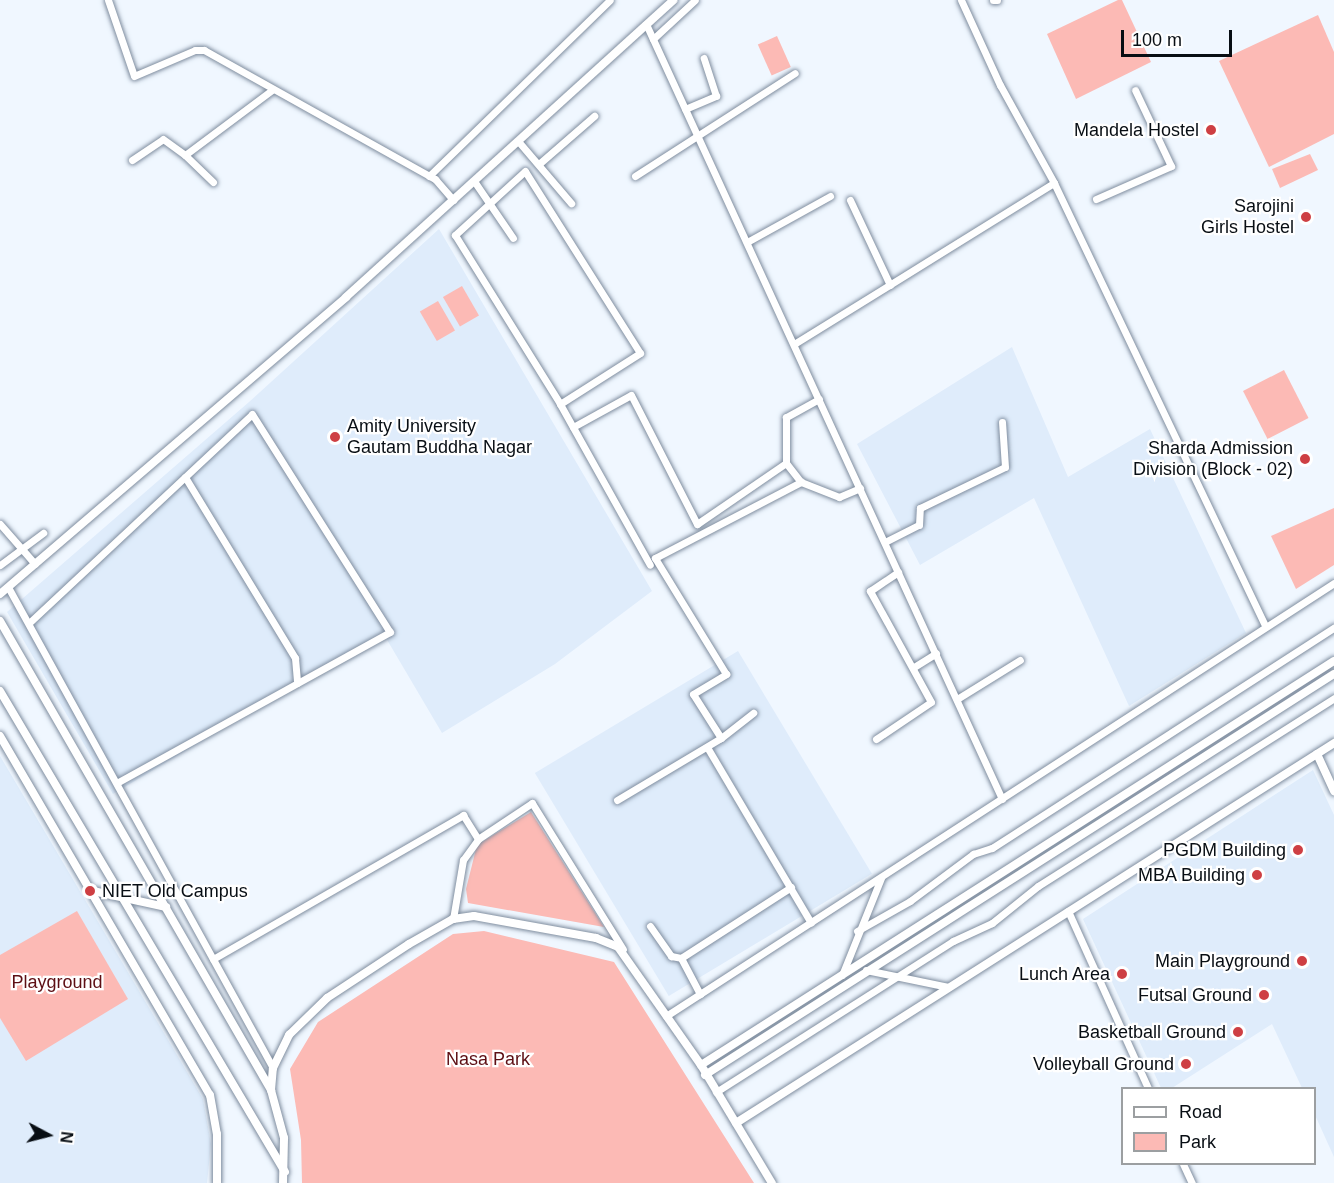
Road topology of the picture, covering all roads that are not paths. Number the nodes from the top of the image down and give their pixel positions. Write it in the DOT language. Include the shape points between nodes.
graph roads {
  1 [pos="108,0"];
  2 [pos="610,0"];
  3 [pos="673,0"];
  4 [pos="695,0"];
  5 [pos="961,0"];
  6 [pos="646,24"];
  7 [pos="653,39"];
  8 [pos="704,58"];
  9 [pos="795,73"];
  10 [pos="272,90"];
  11 [pos="1135,90"];
  12 [pos="685,109"];
  13 [pos="594,116"];
  14 [pos="699,138"];
  15 [pos="518,141"];
  16 [pos="185,155"];
  17 [pos="132,160"];
  18 [pos="540,163"];
  19 [pos="429,176"];
  20 [pos="635,176"];
  21 [pos="474,181"];
  22 [pos="213,182"];
  23 [pos="1054,183"];
  24 [pos="830,196"];
  25 [pos="1096,199"];
  26 [pos="850,200"];
  27 [pos="453,201"];
  28 [pos="489,202"];
  29 [pos="571,203"];
  30 [pos="513,238"];
  31 [pos="747,242"];
  32 [pos="890,285"];
  33 [pos="794,344"];
  34 [pos="819,399"];
  35 [pos="560,404"];
  36 [pos="1002,422"];
  37 [pos="573,427"];
  38 [pos="786,463"];
  39 [pos="185,477"];
  40 [pos="801,482"];
  41 [pos="860,488"];
  42 [pos="0,524"];
  43 [pos="43,533"];
  44 [pos="885,542"];
  45 [pos="21,546"];
  46 [pos="35,564"];
  47 [pos="0,565"];
  48 [pos="650,565"];
  49 [pos="898,572"];
  50 [pos="1334,583"];
  51 [pos="8,588"];
  52 [pos="0,594"];
  53 [pos="0,621"];
  54 [pos="30,622"];
  55 [pos="1265,626"];
  56 [pos="1334,628"];
  57 [pos="936,653"];
  58 [pos="1020,660"];
  59 [pos="1334,662"];
  60 [pos="914,667"];
  61 [pos="1334,674"];
  62 [pos="297,683"];
  63 [pos="0,691"];
  64 [pos="1334,698"];
  65 [pos="957,699"];
  66 [pos="753,713"];
  67 [pos="0,736"];
  68 [pos="721,738"];
  69 [pos="876,739"];
  70 [pos="1334,743"];
  71 [pos="707,747"];
  72 [pos="1317,754"];
  73 [pos="117,783"];
  74 [pos="1334,791"];
  75 [pos="1002,799"];
  76 [pos="617,800"];
  77 [pos="478,839"];
  78 [pos="881,878"];
  79 [pos="791,887"];
  80 [pos="93,891"];
  81 [pos="119,894"];
  82 [pos="166,907"];
  83 [pos="1068,911"];
  84 [pos="453,919"];
  85 [pos="811,923"];
  86 [pos="650,926"];
  87 [pos="857,931"];
  88 [pos="681,958"];
  89 [pos="213,959"];
  90 [pos="630,961"];
  91 [pos="866,970"];
  92 [pos="842,975"];
  93 [pos="898,977"];
  94 [pos="948,987"];
  95 [pos="700,994"];
  96 [pos="666,1016"];
  97 [pos="701,1065"];
  98 [pos="273,1068"];
  99 [pos="705,1075"];
  100 [pos="1147,1087"];
  101 [pos="271,1090"];
  102 [pos="716,1092"];
  103 [pos="736,1123"];
  104 [pos="1183,1165"];
  105 [pos="285,1172"];
  106 [pos="217,1183"];
  107 [pos="283,1183"];
  108 [pos="772,1183"];
  109 [pos="1192,1183"];
  1 -- 10 [label="street" via="134,76 195,50 204,50"];
  2 -- 19 [label="street"];
  3 -- 6 [label="street"];
  4 -- 7 [label="street"];
  5 -- 23 [label="street" via="1000,85"];
  6 -- 7 [label="street"];
  6 -- 15 [label="street"];
  7 -- 12 [label="street"];
  8 -- 12 [label="street" via="716,96"];
  9 -- 14 [label="street"];
  10 -- 16 [label="street"];
  10 -- 19 [label="street"];
  11 -- 25 [label="street" via="1171,166"];
  12 -- 14 [label="street"];
  13 -- 18 [label="street"];
  14 -- 20 [label="street"];
  14 -- 31 [label="street"];
  15 -- 18 [label="street"];
  15 -- 21 [label="street"];
  16 -- 17 [label="street" via="163,139"];
  16 -- 22 [label="street"];
  18 -- 29 [label="street"];
  19 -- 27 [label="street"];
  21 -- 27 [label="street"];
  21 -- 28 [label="street"];
  23 -- 32 [label="street"];
  23 -- 55 [label="street"];
  24 -- 31 [label="street"];
  26 -- 32 [label="street"];
  27 -- 46 [label="street"];
  28 -- 30 [label="street"];
  28 -- 35 [label="street" via="455,235"];
  28 -- 35 [label="street" via="525,171 640,353"];
  31 -- 33 [label="street"];
  32 -- 33 [label="street"];
  33 -- 34 [label="street"];
  34 -- 38 [label="street" via="786,417"];
  34 -- 41 [label="street"];
  35 -- 37 [label="street"];
  36 -- 44 [label="street" via="1005,467 920,508 919,525"];
  37 -- 38 [label="street" via="631,395 698,524"];
  37 -- 48 [label="street"];
  38 -- 40 [label="street"];
  39 -- 54 [label="street"];
  39 -- 62 [label="street" via="295,658"];
  39 -- 62 [label="street" via="252,414 390,632"];
  40 -- 41 [label="street" via="839,497"];
  40 -- 68 [label="street" via="655,558 726,674 693,694"];
  41 -- 44 [label="street"];
  42 -- 45 [label="street"];
  43 -- 45 [label="street"];
  44 -- 49 [label="street"];
  45 -- 46 [label="street"];
  45 -- 47 [label="street"];
  46 -- 51 [label="street"];
  49 -- 57 [label="street"];
  49 -- 60 [label="street" via="870,591"];
  50 -- 55 [label="street"];
  51 -- 52 [label="street"];
  51 -- 54 [label="street"];
  53 -- 82 [label="street"];
  54 -- 73 [label="street"];
  55 -- 75 [label="street"];
  56 -- 87 [label="street" via="992,848 973,854 910,901"];
  57 -- 60 [label="street"];
  57 -- 65 [label="street"];
  58 -- 65 [label="street"];
  59 -- 92 [label="street"];
  60 -- 69 [label="street" via="931,702"];
  61 -- 91 [label="street"];
  62 -- 73 [label="street"];
  63 -- 81 [label="street"];
  64 -- 93 [label="street" via="1038,886 992,923 953,941"];
  65 -- 75 [label="street"];
  66 -- 68 [label="street"];
  67 -- 80 [label="street"];
  68 -- 71 [label="street"];
  70 -- 72 [label="street"];
  71 -- 76 [label="street"];
  71 -- 79 [label="street"];
  72 -- 74 [label="street"];
  72 -- 83 [label="street"];
  73 -- 89 [label="street"];
  75 -- 78 [label="street"];
  77 -- 84 [label="street" via="463,860"];
  77 -- 89 [label="street" via="463,815"];
  77 -- 90 [label="street" via="532,803"];
  78 -- 85 [label="street"];
  78 -- 87 [label="street"];
  79 -- 85 [label="street"];
  79 -- 88 [label="street"];
  80 -- 81 [label="street"];
  80 -- 106 [label="street" via="210,1095 217,1134"];
  81 -- 82 [label="street"];
  81 -- 105 [label="street"];
  82 -- 101 [label="street"];
  83 -- 94 [label="street"];
  83 -- 100 [label="street"];
  84 -- 90 [label="street" via="496,918 596,938 618,947"];
  84 -- 98 [label="street" via="327,998 289,1035"];
  85 -- 95 [label="street"];
  86 -- 88 [label="street" via="671,956"];
  87 -- 92 [label="street"];
  88 -- 95 [label="street"];
  89 -- 98 [label="street"];
  90 -- 96 [label="street"];
  91 -- 93 [label="street"];
  91 -- 99 [label="street"];
  92 -- 97 [label="street"];
  93 -- 94 [label="street"];
  93 -- 102 [label="street"];
  94 -- 103 [label="street"];
  95 -- 96 [label="street"];
  96 -- 97 [label="street"];
  97 -- 99 [label="street"];
  98 -- 101 [label="street"];
  99 -- 102 [label="street"];
  101 -- 105 [label="street" via="284,1138"];
  102 -- 103 [label="street"];
  103 -- 108 [label="street"];
  104 -- 109 [label="street"];
  105 -- 107 [label="street"];
}
